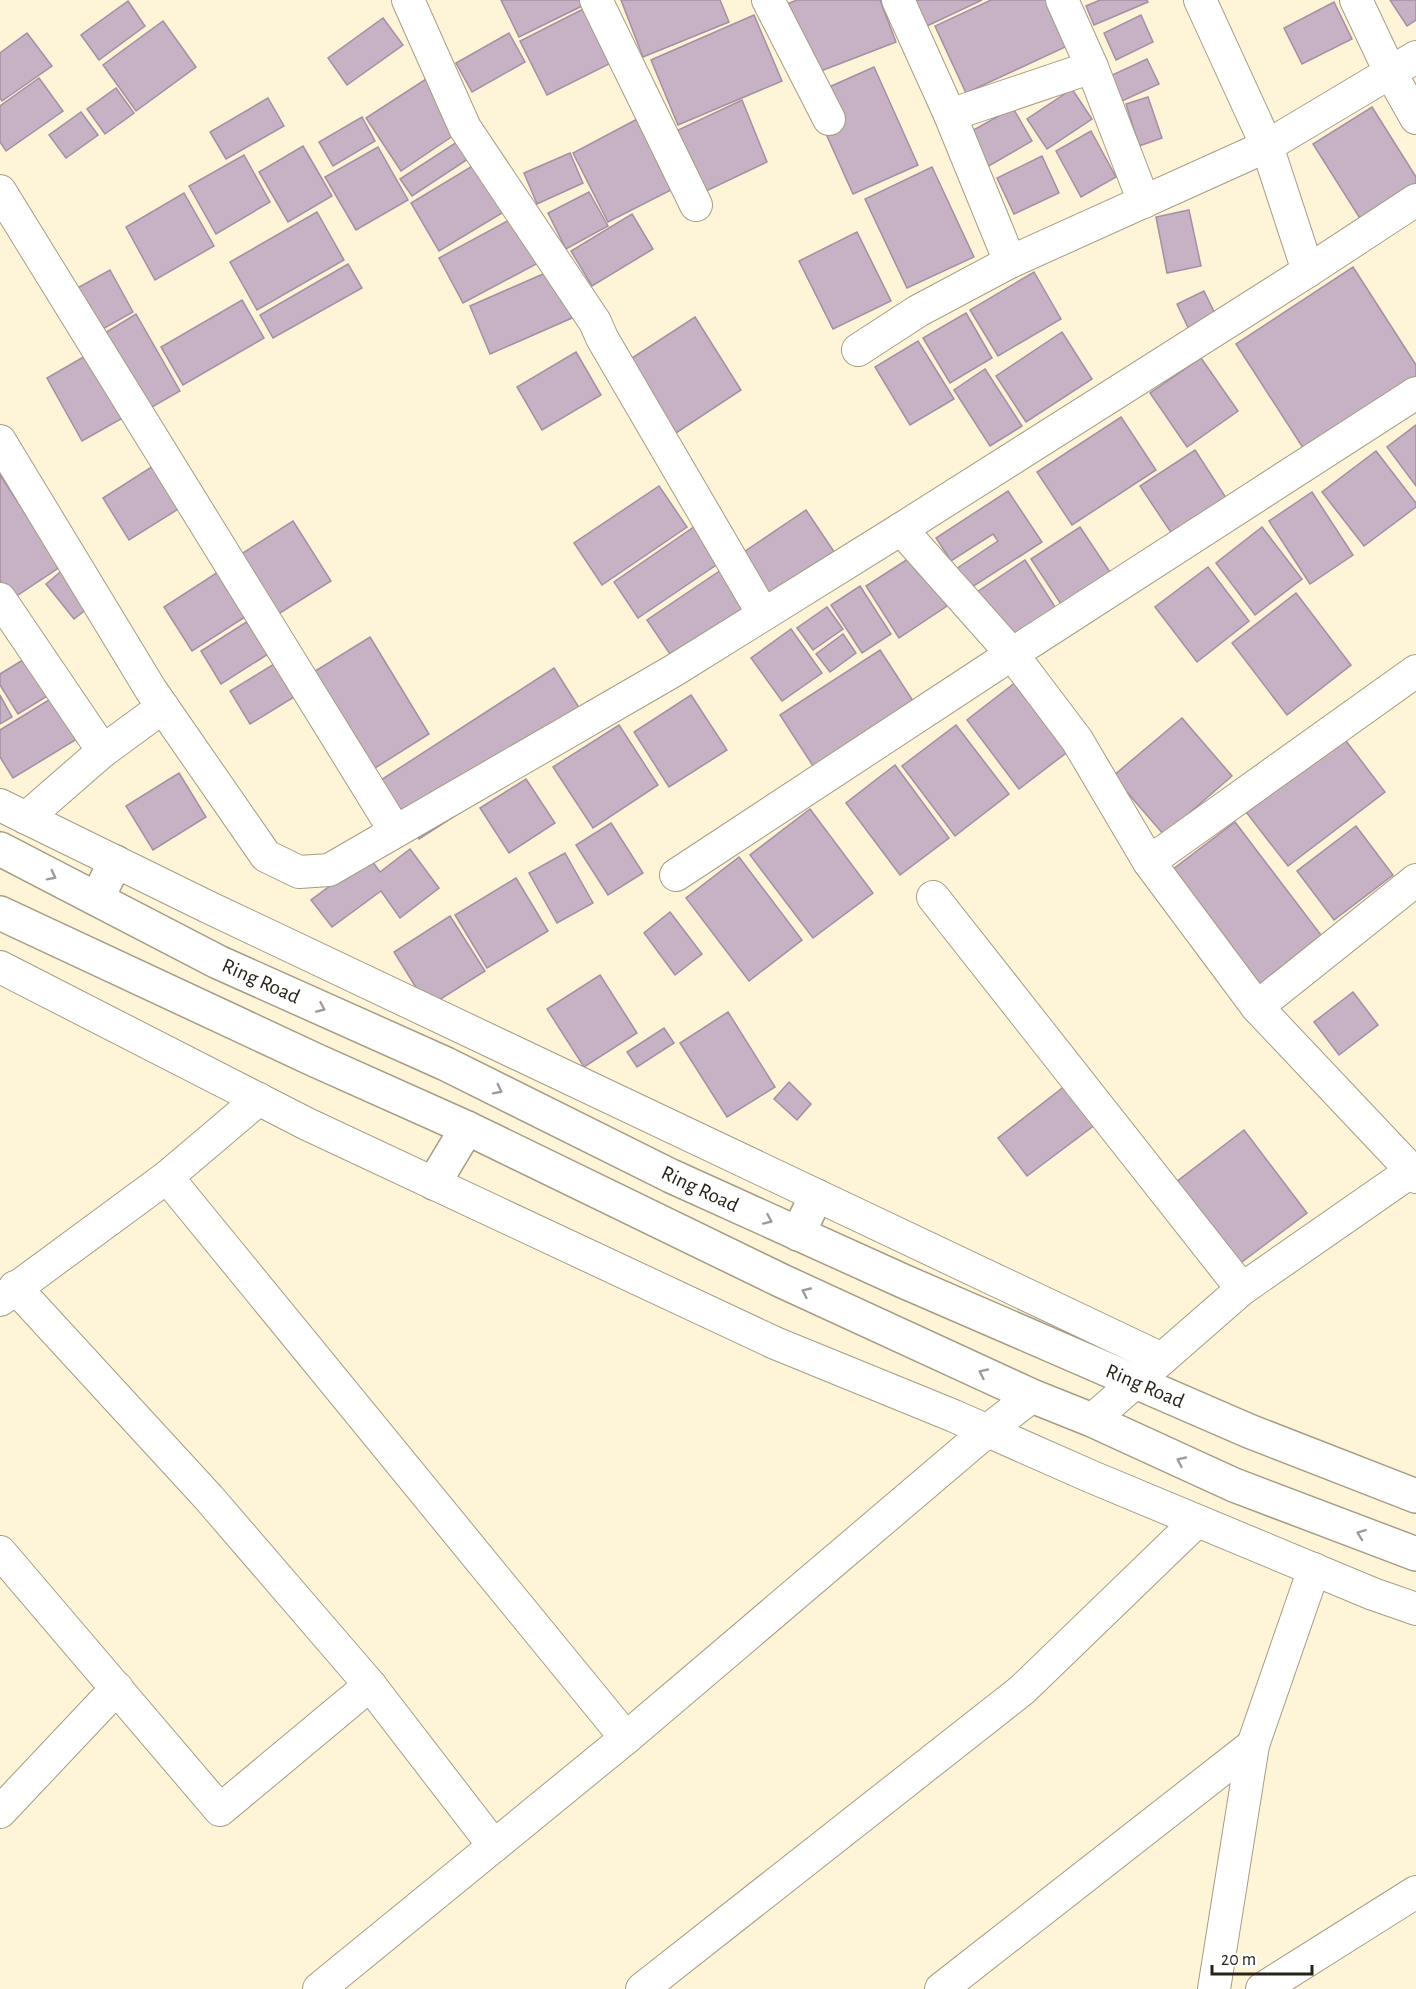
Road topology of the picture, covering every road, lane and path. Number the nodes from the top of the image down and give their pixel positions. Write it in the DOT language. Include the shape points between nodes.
graph roads {
  1 [pos="408,0"];
  2 [pos="596,0"];
  3 [pos="768,0"];
  4 [pos="898,0"];
  5 [pos="1062,0"];
  6 [pos="1200,0"];
  7 [pos="1356,0"];
  8 [pos="1403,65"];
  9 [pos="1092,67"];
  10 [pos="950,115"];
  11 [pos="1416,118"];
  12 [pos="829,119"];
  13 [pos="1267,146"];
  14 [pos="0,191"];
  15 [pos="1416,200"];
  16 [pos="1144,202"];
  17 [pos="696,205"];
  18 [pos="1010,262"];
  19 [pos="1308,271"];
  20 [pos="858,350"];
  21 [pos="1416,393"];
  22 [pos="0,441"];
  23 [pos="902,529"];
  24 [pos="0,599"];
  25 [pos="763,614"];
  26 [pos="1011,654"];
  27 [pos="1416,670"];
  28 [pos="163,707"];
  29 [pos="103,751"];
  30 [pos="13,812"];
  31 [pos="395,831"];
  32 [pos="0,849"];
  33 [pos="115,862"];
  34 [pos="1149,862"];
  35 [pos="676,875"];
  36 [pos="1416,880"];
  37 [pos="933,897"];
  38 [pos="97,899"];
  39 [pos="0,914"];
  40 [pos="0,967"];
  41 [pos="1257,1007"];
  42 [pos="259,1099"];
  43 [pos="467,1128"];
  44 [pos="1415,1172"];
  45 [pos="167,1177"];
  46 [pos="434,1183"];
  47 [pos="816,1196"];
  48 [pos="798,1234"];
  49 [pos="1242,1289"];
  50 [pos="7,1294"];
  51 [pos="1162,1359"];
  52 [pos="1136,1382"];
  53 [pos="1032,1396"];
  54 [pos="1092,1420"];
  55 [pos="987,1431"];
  56 [pos="1416,1496"];
  57 [pos="1197,1521"];
  58 [pos="0,1552"];
  59 [pos="1416,1554"];
  60 [pos="1314,1569"];
  61 [pos="1416,1609"];
  62 [pos="370,1685"];
  63 [pos="117,1688"];
  64 [pos="626,1738"];
  65 [pos="1253,1745"];
  66 [pos="0,1812"];
  67 [pos="494,1846"];
  68 [pos="1416,1892"];
  69 [pos="319,1989"];
  70 [pos="642,1989"];
  71 [pos="941,1989"];
  72 [pos="1214,1989"];
  73 [pos="1262,1989"];
  1 -- 25 [label="street" via="465,128 595,322"];
  2 -- 17 [label="street"];
  3 -- 12 [label="street"];
  4 -- 10 [label="street"];
  5 -- 9 [label="street"];
  6 -- 13 [label="street"];
  7 -- 8 [label="street"];
  8 -- 11 [label="street"];
  8 -- 13 [label="street"];
  9 -- 10 [label="street"];
  9 -- 16 [label="street"];
  10 -- 18 [label="street"];
  13 -- 16 [label="street"];
  13 -- 19 [label="street"];
  14 -- 31 [label="street"];
  15 -- 19 [label="street"];
  16 -- 18 [label="street"];
  18 -- 20 [label="street" via="918,311"];
  19 -- 23 [label="street"];
  21 -- 26 [label="street"];
  22 -- 28 [label="street"];
  23 -- 25 [label="street"];
  23 -- 26 [label="street"];
  24 -- 29 [label="street"];
  25 -- 31 [label="street" via="673,671"];
  26 -- 34 [label="street" via="1077,740"];
  26 -- 35 [label="street"];
  27 -- 34 [label="street"];
  28 -- 29 [label="street"];
  28 -- 31 [label="street" via="266,856 299,873 329,870"];
  29 -- 30 [label="street"];
  30 -- 33 [label="street"];
  32 -- 38 [label="highway, Ring Road, one-way"];
  33 -- 38 [label="highway"];
  33 -- 47 [label="street"];
  34 -- 41 [label="street"];
  36 -- 41 [label="street"];
  37 -- 49 [label="street"];
  38 -- 48 [label="highway, Ring Road, one-way" via="218,962 446,1064 671,1176"];
  39 -- 43 [label="highway"];
  40 -- 42 [label="street"];
  41 -- 44 [label="street"];
  42 -- 45 [label="street"];
  42 -- 46 [label="street"];
  43 -- 46 [label="highway"];
  53 -- 43 [label="highway, one-way" via="782,1281"];
  44 -- 49 [label="street"];
  45 -- 50 [label="street"];
  45 -- 64 [label="street"];
  46 -- 55 [label="street" via="775,1343"];
  47 -- 48 [label="highway"];
  47 -- 51 [label="street"];
  48 -- 52 [label="highway, Ring Road"];
  49 -- 51 [label="street"];
  50 -- 62 [label="street" via="209,1498"];
  51 -- 52 [label="street"];
  52 -- 54 [label="street"];
  52 -- 56 [label="highway, Ring Road"];
  53 -- 54 [label="highway"];
  53 -- 55 [label="street"];
  59 -- 54 [label="highway, one-way" via="1234,1485"];
  55 -- 57 [label="street"];
  55 -- 64 [label="street"];
  57 -- 60 [label="street"];
  57 -- 70 [label="street" via="1022,1690"];
  58 -- 63 [label="street"];
  60 -- 61 [label="street"];
  60 -- 65 [label="street"];
  62 -- 63 [label="street" via="219,1810"];
  62 -- 67 [label="street"];
  63 -- 66 [label="street"];
  64 -- 67 [label="street"];
  65 -- 71 [label="street"];
  65 -- 72 [label="street"];
  67 -- 69 [label="street"];
  68 -- 73 [label="street"];
}
